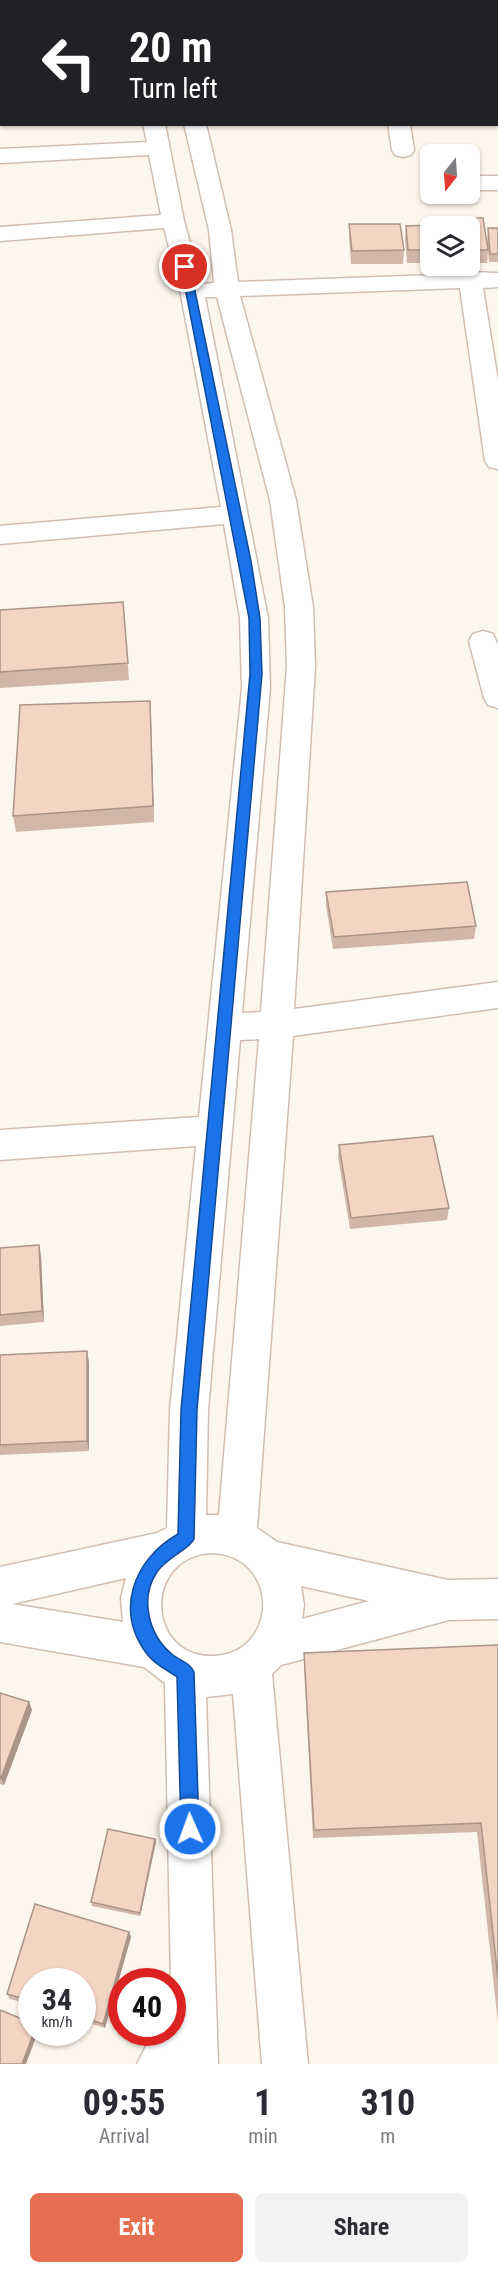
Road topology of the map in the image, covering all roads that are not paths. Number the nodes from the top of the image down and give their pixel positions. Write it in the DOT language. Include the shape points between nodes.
graph roads {
  1 [pos="195,126"];
  2 [pos="399,126"];
  3 [pos="156,136"];
  4 [pos="403,150"];
  5 [pos="0,156"];
  6 [pos="480,183"];
  7 [pos="498,183"];
  8 [pos="173,221"];
  9 [pos="0,234"];
  10 [pos="470,279"];
  11 [pos="498,280"];
  12 [pos="192,290"];
  13 [pos="227,290"];
  14 [pos="498,461"];
  15 [pos="236,514"];
  16 [pos="0,535"];
  17 [pos="483,641"];
  18 [pos="498,698"];
  19 [pos="498,995"];
  20 [pos="276,1025"];
  21 [pos="224,1028"];
  22 [pos="214,1130"];
  23 [pos="0,1145"];
  24 [pos="176,1544"];
  25 [pos="253,1549"];
  26 [pos="0,1587"];
  27 [pos="498,1599"];
  28 [pos="449,1600"];
  29 [pos="0,1622"];
  30 [pos="260,1656"];
  31 [pos="169,1660"];
  32 [pos="195,2018"];
  33 [pos="160,2064"];
  34 [pos="195,2064"];
  35 [pos="285,2064"];
  1 -- 13 [label="street" via="220,230"];
  2 -- 4 [label="street"];
  3 -- 5 [label="street"];
  3 -- 8 [label="street"];
  6 -- 7 [label="street"];
  8 -- 9 [label="street"];
  8 -- 12 [label="street"];
  10 -- 11 [label="street"];
  10 -- 13 [label="street"];
  10 -- 14 [label="street"];
  12 -- 13 [label="street"];
  12 -- 15 [label="street"];
  13 -- 20 [label="street" via="283,500 299,607 301,666"];
  15 -- 16 [label="street"];
  15 -- 21 [label="street" via="254,618 256,688"];
  17 -- 18 [label="street"];
  19 -- 20 [label="street"];
  20 -- 21 [label="street"];
  20 -- 25 [label="street"];
  21 -- 22 [label="street"];
  22 -- 23 [label="street"];
  22 -- 24 [label="street"];
  24 -- 25 [label="street" via="202,1534 220,1534"];
  24 -- 26 [label="street"];
  24 -- 31 [label="street" via="151,1566 142,1584 139,1607 143,1628"];
  25 -- 28 [label="street"];
  25 -- 30 [label="street" via="280,1580 284,1604 280,1628"];
  27 -- 28 [label="street"];
  28 -- 30 [label="street"];
  29 -- 31 [label="street"];
  30 -- 31 [label="street" via="229,1674 205,1676"];
  30 -- 35 [label="street"];
  31 -- 32 [label="street"];
  32 -- 33 [label="street"];
  32 -- 34 [label="street"];
}
